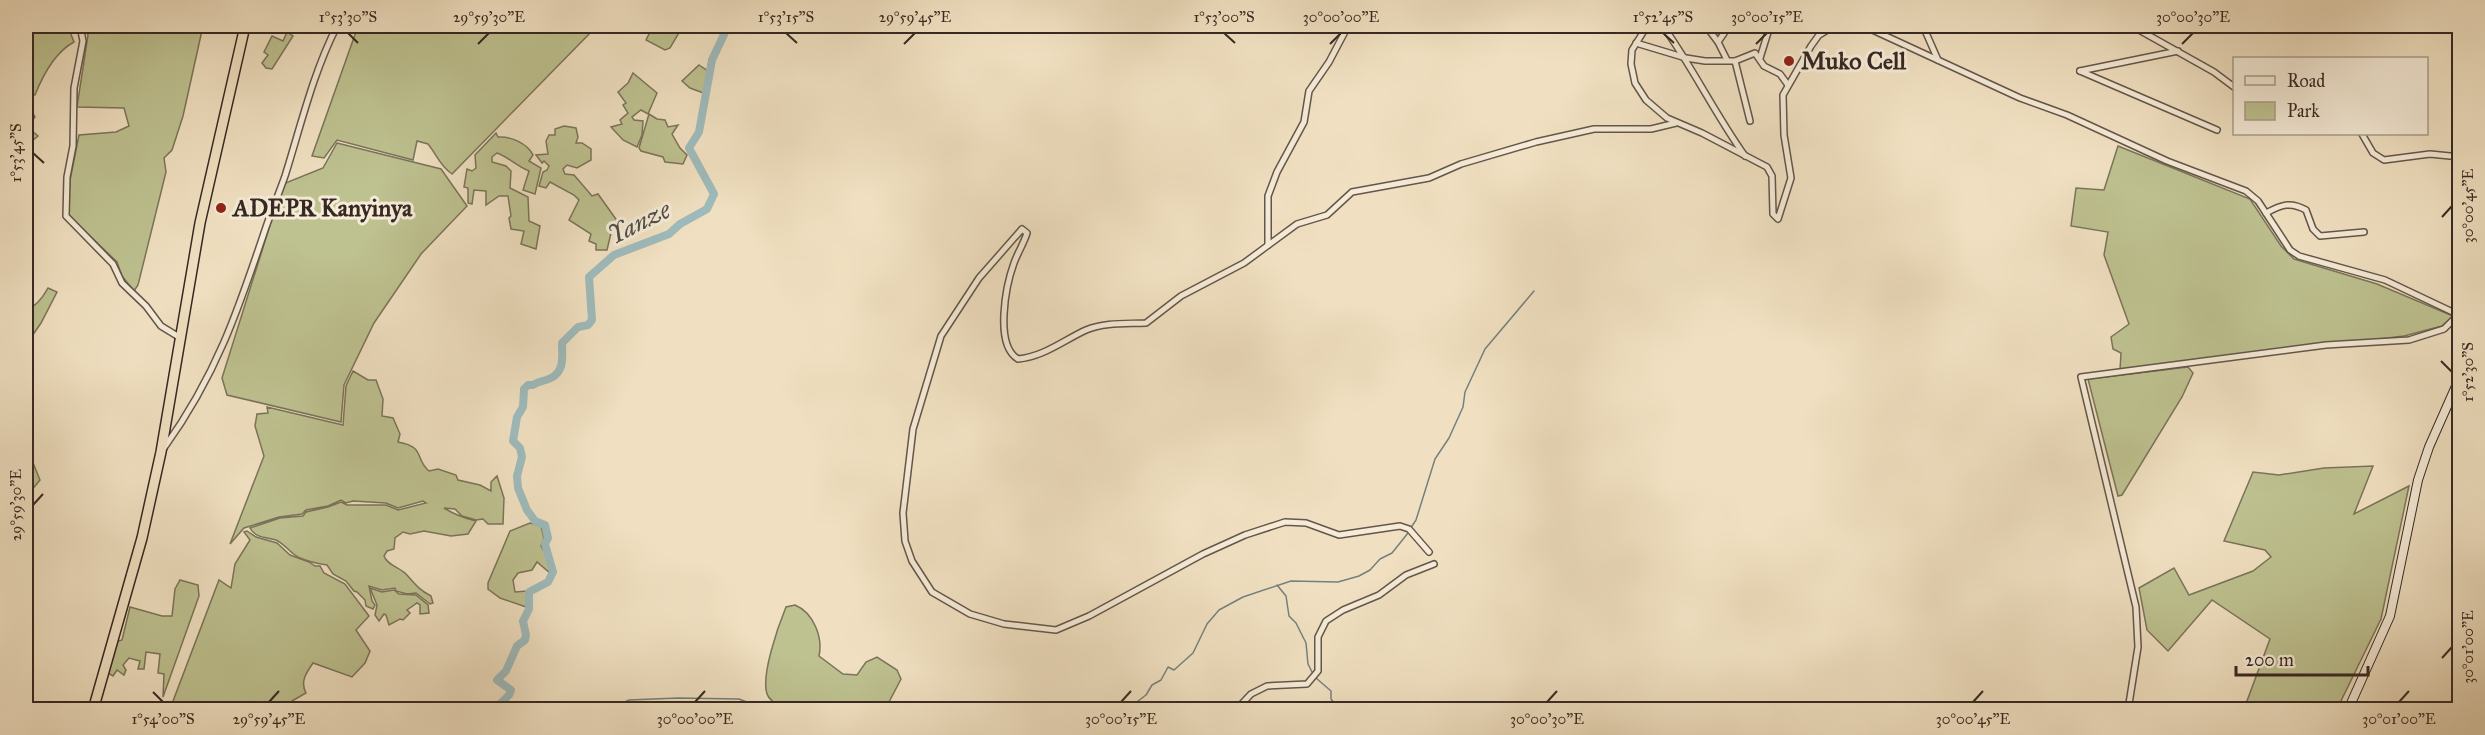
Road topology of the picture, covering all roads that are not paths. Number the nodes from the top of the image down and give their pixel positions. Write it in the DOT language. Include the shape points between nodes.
graph roads {
  1 [pos="80,26"];
  2 [pos="245,26"];
  3 [pos="337,26"];
  4 [pos="1348,26"];
  5 [pos="1647,26"];
  6 [pos="1663,26"];
  7 [pos="1706,26"];
  8 [pos="1729,26"];
  9 [pos="1770,26"];
  10 [pos="1864,26"];
  11 [pos="1923,26"];
  12 [pos="2132,26"];
  13 [pos="1829,27"];
  14 [pos="1718,42"];
  15 [pos="1636,43"];
  16 [pos="2178,51"];
  17 [pos="1686,58"];
  18 [pos="1761,58"];
  19 [pos="1727,60"];
  20 [pos="1938,60"];
  21 [pos="1735,61"];
  22 [pos="1788,85"];
  23 [pos="2233,86"];
  24 [pos="1750,121"];
  25 [pos="1676,123"];
  26 [pos="2217,130"];
  27 [pos="2363,135"];
  28 [pos="2460,157"];
  29 [pos="1747,158"];
  30 [pos="2266,213"];
  31 [pos="2364,232"];
  32 [pos="1268,245"];
  33 [pos="2459,314"];
  34 [pos="179,337"];
  35 [pos="2460,377"];
  36 [pos="161,452"];
  37 [pos="1429,552"];
  38 [pos="1434,564"];
  39 [pos="93,710"];
  40 [pos="1236,710"];
  41 [pos="2128,710"];
  42 [pos="2348,710"];
  1 -- 34 [label="street" via="84,40 74,88 66,216 113,264 122,283 161,326"];
  2 -- 34 [label="highway" via="216,143"];
  3 -- 36 [label="street" via="307,101 234,322 200,394"];
  4 -- 32 [label="street" via="1309,91 1304,122 1277,171 1268,196"];
  5 -- 15 [label="street"];
  6 -- 17 [label="street"];
  7 -- 14 [label="street"];
  8 -- 14 [label="street"];
  9 -- 18 [label="street"];
  10 -- 20 [label="street"];
  11 -- 20 [label="street"];
  12 -- 16 [label="street"];
  13 -- 22 [label="street" via="1811,46"];
  14 -- 19 [label="street"];
  15 -- 17 [label="street"];
  15 -- 25 [label="street" via="1631,56 1635,83 1654,107"];
  16 -- 23 [label="street"];
  16 -- 26 [label="street" via="2080,71"];
  17 -- 19 [label="street"];
  17 -- 29 [label="street"];
  18 -- 21 [label="street" via="1752,53"];
  18 -- 22 [label="street" via="1764,66 1780,74"];
  19 -- 21 [label="street"];
  20 -- 30 [label="street" via="2167,161 2247,191"];
  21 -- 24 [label="street"];
  22 -- 29 [label="street" via="1782,100 1791,178 1779,218 1772,209 1773,176 1767,167"];
  25 -- 29 [label="street"];
  25 -- 32 [label="street" via="1651,129 1594,129 1461,164 1430,178 1352,192 1327,215 1297,224"];
  27 -- 28 [label="street" via="2373,153 2384,160 2430,154"];
  30 -- 31 [label="street" via="2284,204 2297,206 2306,210 2320,236"];
  30 -- 33 [label="street" via="2290,250 2299,256 2385,280"];
  32 -- 37 [label="street" via="1244,263 1181,296 1146,323 1107,324 1087,330 1065,344 1018,359 1005,343 1003,323 1014,264 1027,233 1025,229 1018,232 979,278 941,336 913,429 906,480 903,513 905,540 912,561 932,592 970,614 1004,624 1056,630 1203,554 1285,522 1306,523 1339,535 1400,526 1409,529"];
  33 -- 41 [label="street" via="2444,329 2409,340 2326,345 2081,377 2136,607 2138,647"];
  34 -- 36 [label="highway"];
  35 -- 42 [label="main road" via="2418,480 2390,615"];
  36 -- 39 [label="highway" via="142,538"];
  38 -- 40 [label="street" via="1406,575 1379,595 1326,621 1318,637 1318,671 1307,684 1267,686 1251,694"];
}
